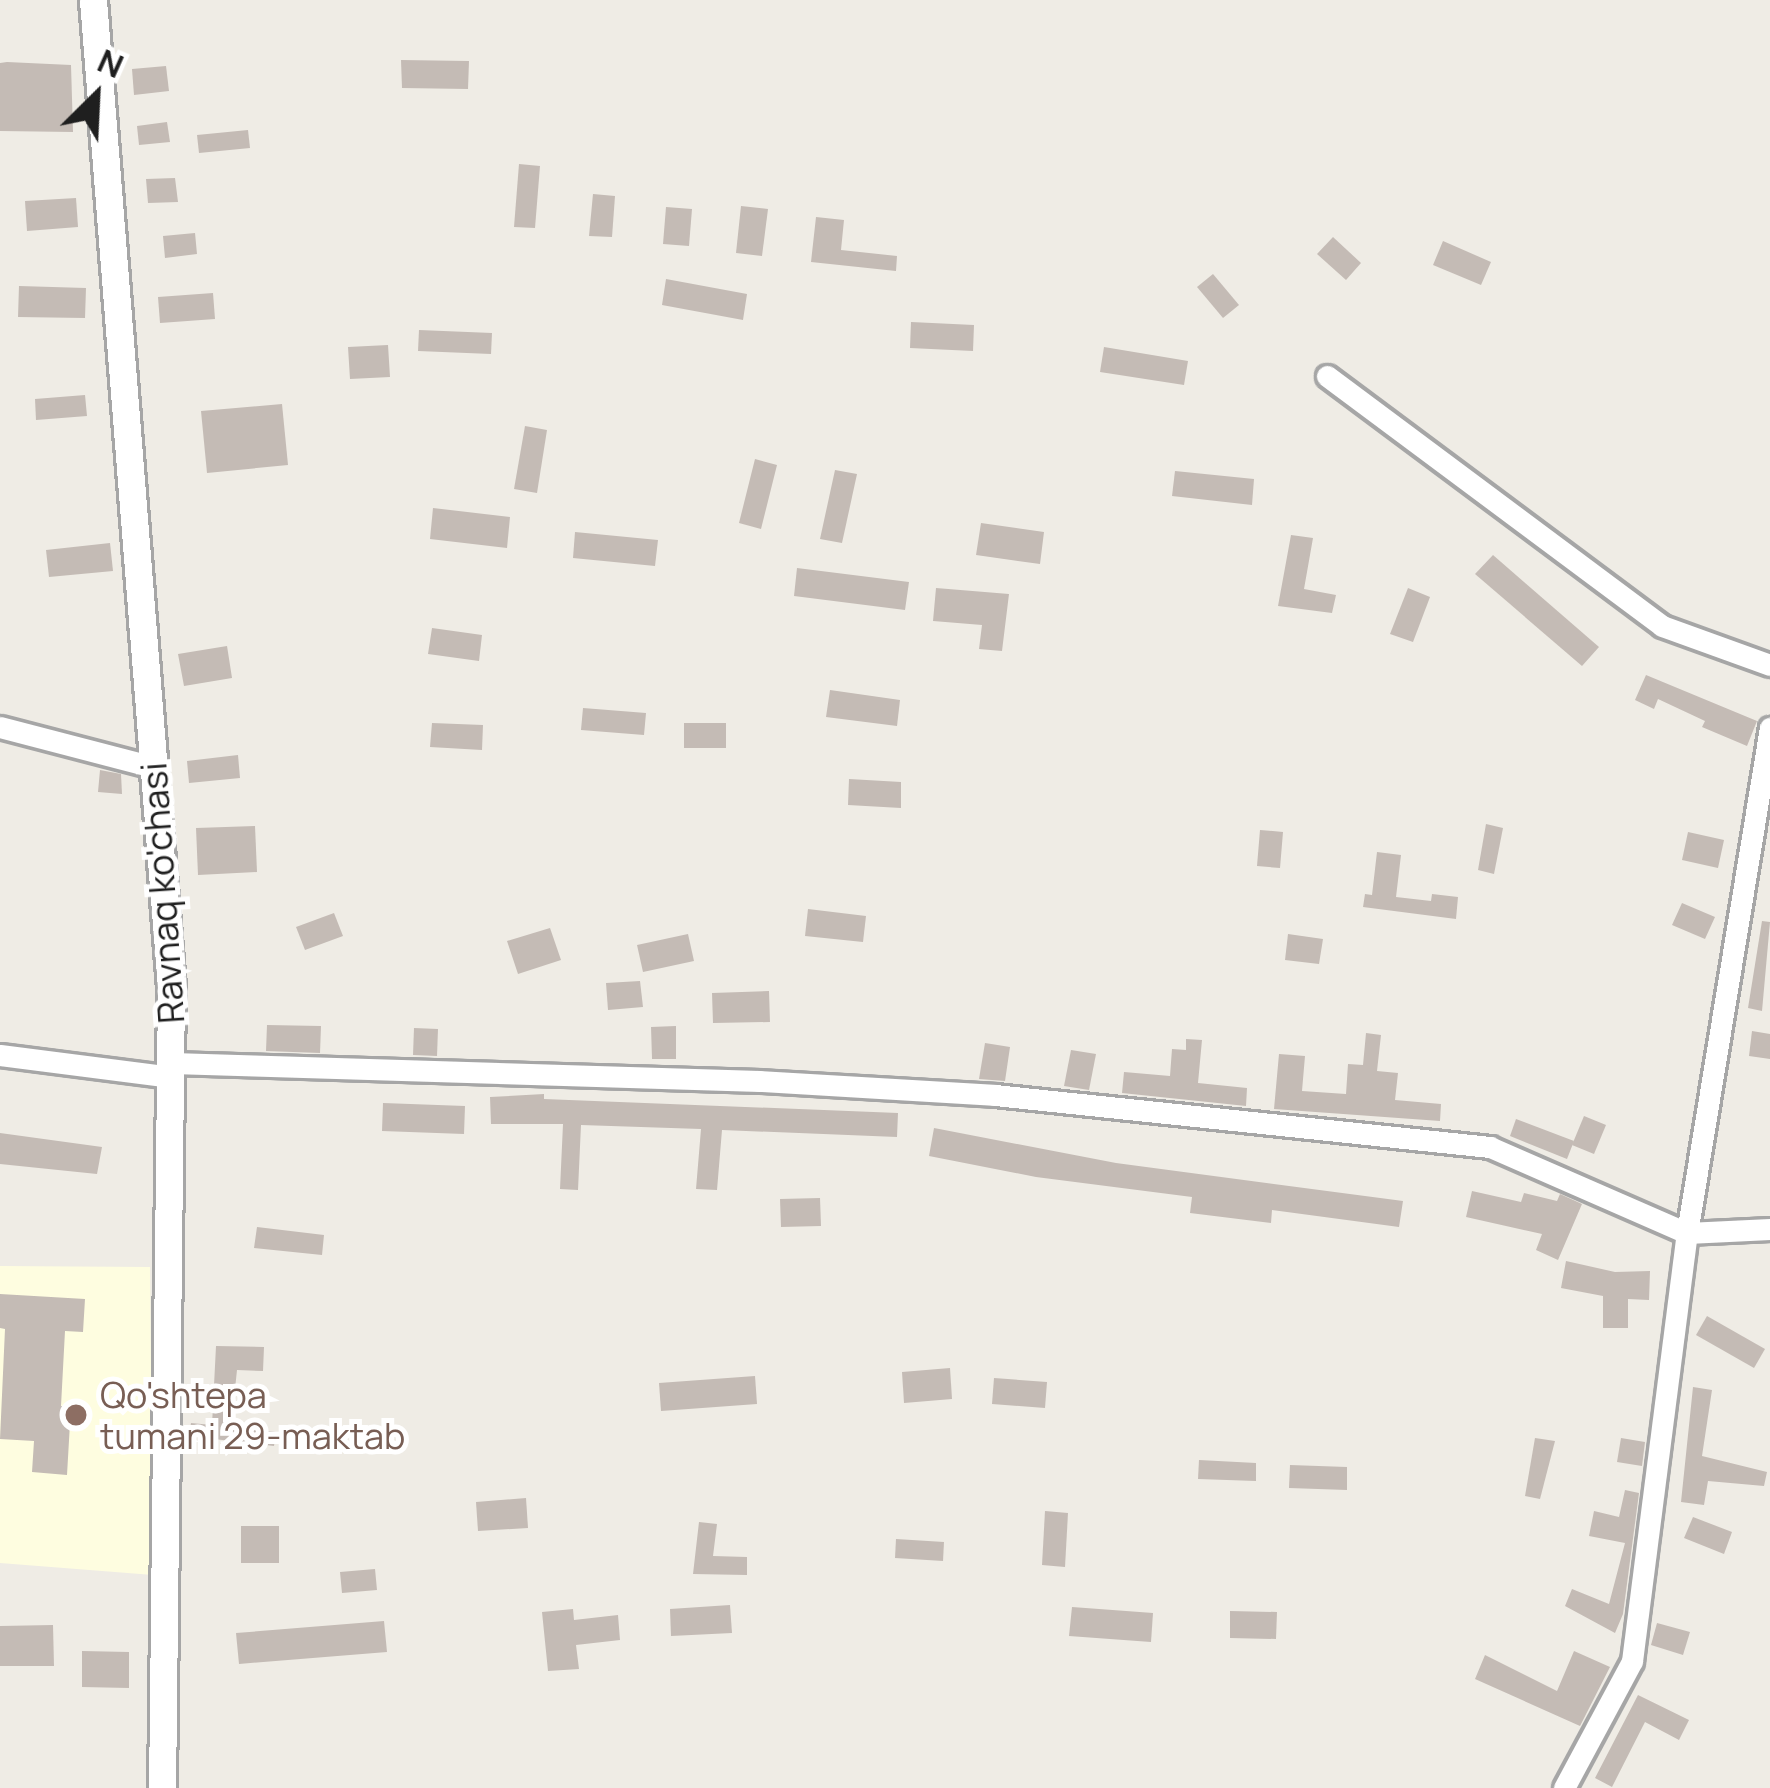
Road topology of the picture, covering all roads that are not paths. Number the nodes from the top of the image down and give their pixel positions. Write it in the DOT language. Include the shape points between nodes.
graph roads {
  1 [pos="93,0"];
  2 [pos="1327,376"];
  3 [pos="1770,664"];
  4 [pos="0,727"];
  5 [pos="1770,728"];
  6 [pos="154,767"];
  7 [pos="0,1055"];
  8 [pos="172,1070"];
  9 [pos="1770,1229"];
  10 [pos="1687,1233"];
  11 [pos="162,1788"];
  12 [pos="1564,1788"];
  1 -- 6 [label="street, Ravnaq ko'chasi"];
  2 -- 3 [label="street" via="1662,626"];
  4 -- 6 [label="street"];
  5 -- 10 [label="street"];
  6 -- 8 [label="street, Ravnaq ko'chasi"];
  7 -- 8 [label="street"];
  8 -- 10 [label="street" via="650,1077 972,1094 1490,1147"];
  8 -- 11 [label="street, Ravnaq ko'chasi"];
  9 -- 10 [label="street"];
  10 -- 12 [label="street" via="1632,1661"];
}
